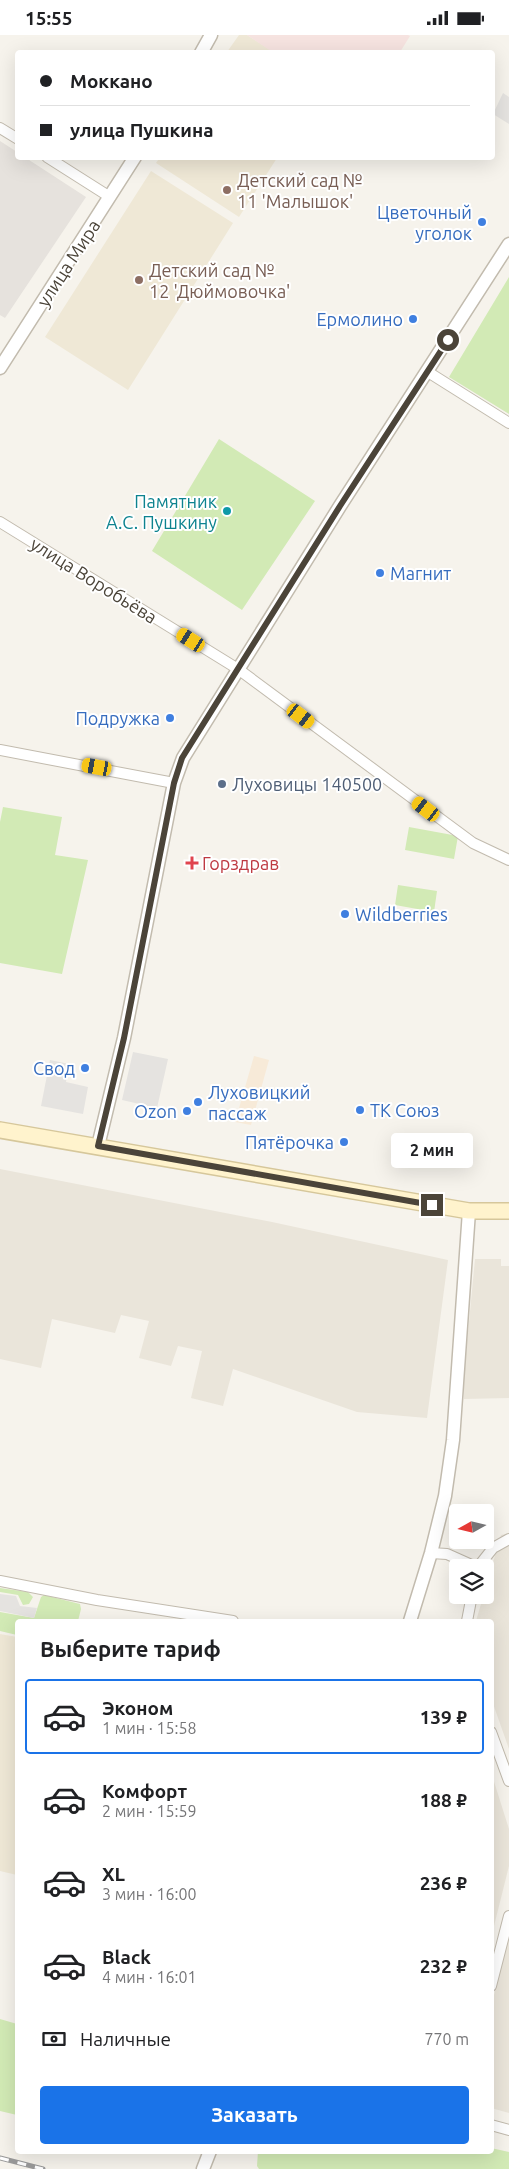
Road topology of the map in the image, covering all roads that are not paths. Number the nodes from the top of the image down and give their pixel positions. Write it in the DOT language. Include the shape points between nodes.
graph roads {
  1 [pos="211,35"];
  2 [pos="202,50"];
  3 [pos="0,127"];
  4 [pos="15,137"];
  5 [pos="52,160"];
  6 [pos="133,160"];
  7 [pos="110,197"];
  8 [pos="509,244"];
  9 [pos="0,368"];
  10 [pos="428,372"];
  11 [pos="509,423"];
  12 [pos="0,521"];
  13 [pos="238,669"];
  14 [pos="0,750"];
  15 [pos="174,783"];
  16 [pos="509,860"];
  17 [pos="0,1130"];
  18 [pos="98,1146"];
  19 [pos="469,1211"];
  20 [pos="509,1211"];
  21 [pos="509,1539"];
  22 [pos="431,1553"];
  23 [pos="459,1559"];
  24 [pos="484,1559"];
  25 [pos="0,1581"];
  26 [pos="470,1604"];
  27 [pos="220,1619"];
  28 [pos="411,1619"];
  29 [pos="467,1619"];
  30 [pos="494,1739"];
  31 [pos="509,1781"];
  32 [pos="509,1916"];
  33 [pos="494,1974"];
  34 [pos="494,2126"];
  35 [pos="509,2130"];
  36 [pos="209,2154"];
  37 [pos="203,2169"];
  1 -- 2 [label="street"];
  3 -- 4 [label="street"];
  5 -- 7 [label="street"];
  6 -- 7 [label="street, улица Мира"];
  7 -- 9 [label="street, улица Мира"];
  8 -- 10 [label="street"];
  10 -- 11 [label="street"];
  10 -- 13 [label="street"];
  12 -- 13 [label="street, улица Воробьёва"];
  13 -- 15 [label="street" via="182,758"];
  13 -- 16 [label="street, улица Воробьёва" via="473,843"];
  14 -- 15 [label="street"];
  15 -- 18 [label="street" via="124,1038"];
  17 -- 18 [label="main road"];
  18 -- 19 [label="main road"];
  19 -- 20 [label="main road"];
  19 -- 22 [label="street" via="453,1439 445,1496"];
  21 -- 24 [label="street" via="493,1548"];
  22 -- 23 [label="street"];
  22 -- 28 [label="street"];
  25 -- 27 [label="street"];
  26 -- 29 [label="street"];
  30 -- 31 [label="street"];
  32 -- 33 [label="street"];
  34 -- 35 [label="street"];
  36 -- 37 [label="street"];
}
